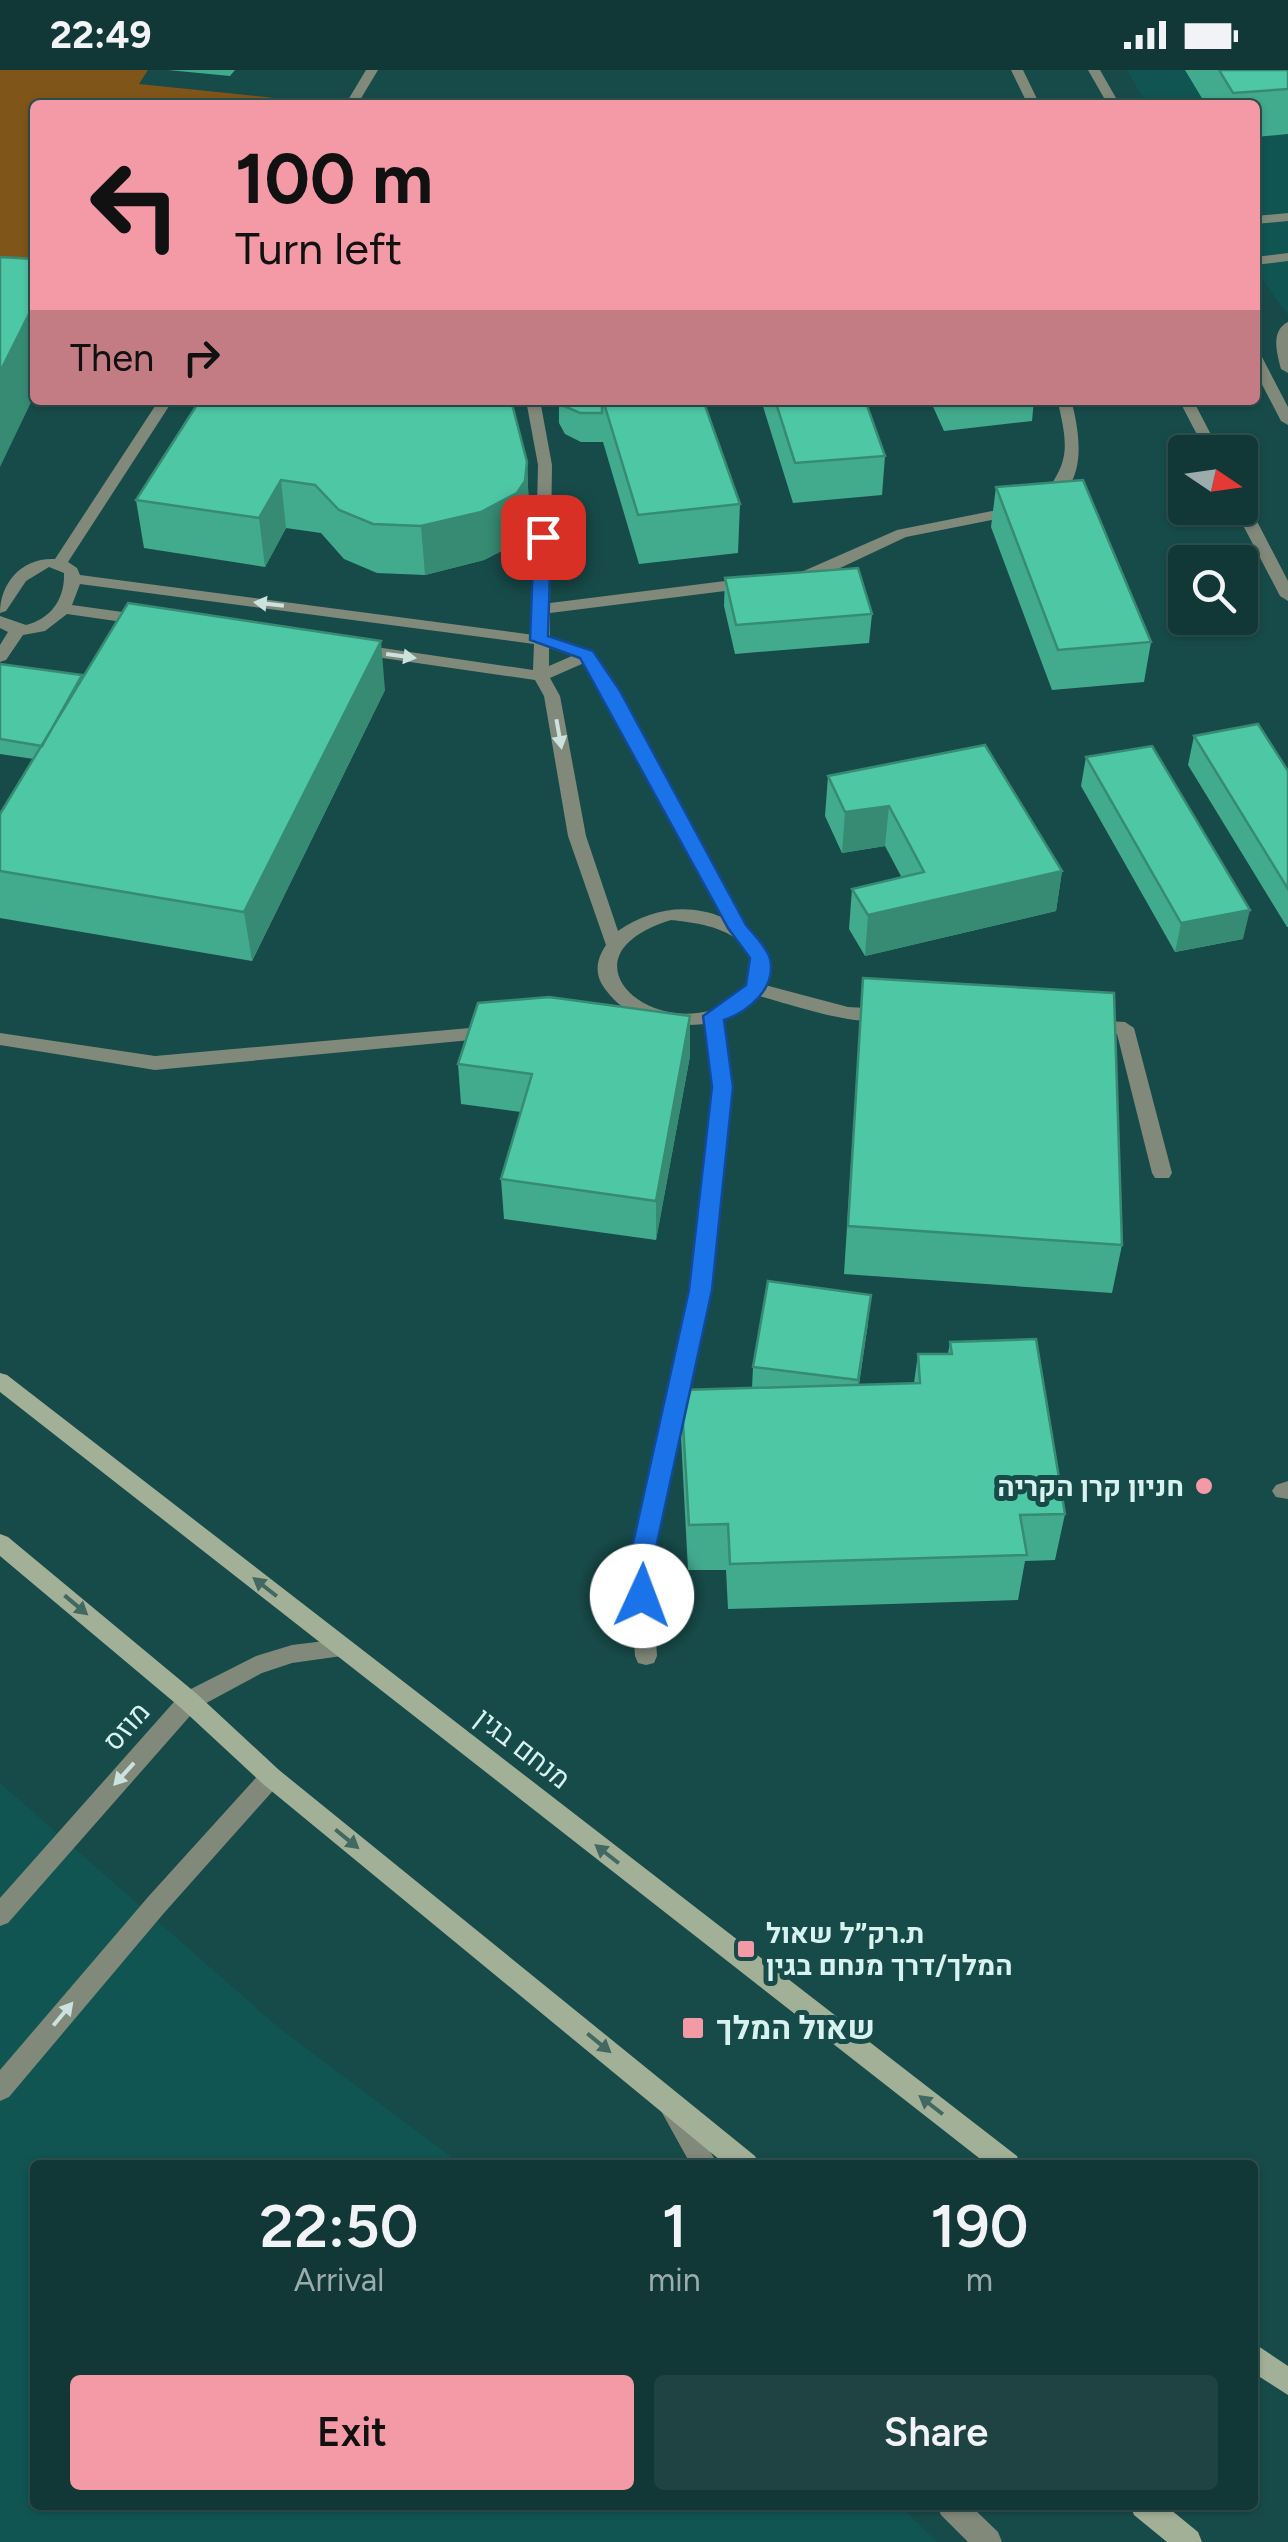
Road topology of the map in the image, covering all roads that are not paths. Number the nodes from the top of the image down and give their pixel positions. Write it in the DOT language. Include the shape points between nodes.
graph roads {
  1 [pos="372,70"];
  2 [pos="1017,70"];
  3 [pos="1094,70"];
  4 [pos="354,100"];
  5 [pos="1032,100"];
  6 [pos="1111,100"];
  7 [pos="1288,216"];
  8 [pos="1260,219"];
  9 [pos="1288,257"];
  10 [pos="1260,261"];
  11 [pos="1288,326"];
  12 [pos="1260,367"];
  13 [pos="1288,369"];
  14 [pos="163,405"];
  15 [pos="535,405"];
  16 [pos="1189,405"];
  17 [pos="1066,407"];
  18 [pos="1288,421"];
  19 [pos="1204,435"];
  20 [pos="1251,525"];
  21 [pos="59,564"];
  22 [pos="74,579"];
  23 [pos="777,579"];
  24 [pos="757,582"];
  25 [pos="1288,596"];
  26 [pos="0,608"];
  27 [pos="61,608"];
  28 [pos="541,609"];
  29 [pos="0,621"];
  30 [pos="157,622"];
  31 [pos="16,631"];
  32 [pos="539,640"];
  33 [pos="330,646"];
  34 [pos="587,654"];
  35 [pos="0,657"];
  36 [pos="541,676"];
  37 [pos="738,928"];
  38 [pos="614,944"];
  39 [pos="755,989"];
  40 [pos="714,1016"];
  41 [pos="907,1016"];
  42 [pos="1065,1025"];
  43 [pos="518,1028"];
  44 [pos="0,1039"];
  45 [pos="1162,1173"];
  46 [pos="0,1381"];
  47 [pos="0,1543"];
  48 [pos="341,1648"];
  49 [pos="646,1656"];
  50 [pos="188,1701"];
  51 [pos="271,1777"];
  52 [pos="0,1915"];
  53 [pos="0,2089"];
  54 [pos="664,2095"];
  55 [pos="702,2160"];
  56 [pos="740,2160"];
  57 [pos="1002,2160"];
  58 [pos="1258,2360"];
  59 [pos="1288,2382"];
  60 [pos="956,2510"];
  61 [pos="1150,2510"];
  62 [pos="988,2542"];
  63 [pos="1188,2542"];
  1 -- 4 [label="street"];
  2 -- 5 [label="street"];
  3 -- 6 [label="street"];
  7 -- 8 [label="street"];
  9 -- 10 [label="street"];
  11 -- 13 [label="street" via="1282,344"];
  12 -- 18 [label="street"];
  14 -- 21 [label="street"];
  15 -- 28 [label="street" via="545,465"];
  16 -- 19 [label="street"];
  17 -- 23 [label="street" via="1077,452 1068,476 1043,506 902,533 816,574"];
  20 -- 25 [label="street"];
  21 -- 22 [label="street"];
  21 -- 26 [label="street" via="31,566"];
  22 -- 27 [label="street"];
  32 -- 22 [label="street, one-way"];
  24 -- 28 [label="street"];
  27 -- 30 [label="street"];
  27 -- 31 [label="street" via="39,629"];
  28 -- 32 [label="street"];
  29 -- 31 [label="street"];
  31 -- 35 [label="street"];
  32 -- 34 [label="street"];
  32 -- 36 [label="street"];
  33 -- 36 [label="street, one-way"];
  34 -- 36 [label="street"];
  34 -- 37 [label="street"];
  36 -- 38 [label="street, one-way" via="552,696 577,836"];
  37 -- 38 [label="street" via="706,916 670,914 638,925"];
  37 -- 39 [label="street" via="760,957"];
  38 -- 40 [label="street" via="608,976 622,1008 670,1019"];
  39 -- 40 [label="street"];
  39 -- 41 [label="street" via="848,1013"];
  40 -- 49 [label="street" via="722,1087 701,1290 640,1566"];
  42 -- 45 [label="street" via="1125,1028"];
  43 -- 44 [label="street" via="155,1063"];
  48 -- 46 [label="main road, מנחם בגין, one-way"];
  47 -- 50 [label="main road, one-way"];
  48 -- 50 [label="street, מוזס" via="256,1665"];
  57 -- 48 [label="main road, מנחם בגין, one-way"];
  50 -- 51 [label="main road"];
  50 -- 52 [label="street, מוזס, one-way"];
  53 -- 51 [label="street, one-way"];
  51 -- 54 [label="main road, one-way"];
  54 -- 55 [label="street"];
  54 -- 56 [label="main road"];
  58 -- 59 [label="main road"];
  60 -- 62 [label="street"];
  61 -- 63 [label="main road"];
}
